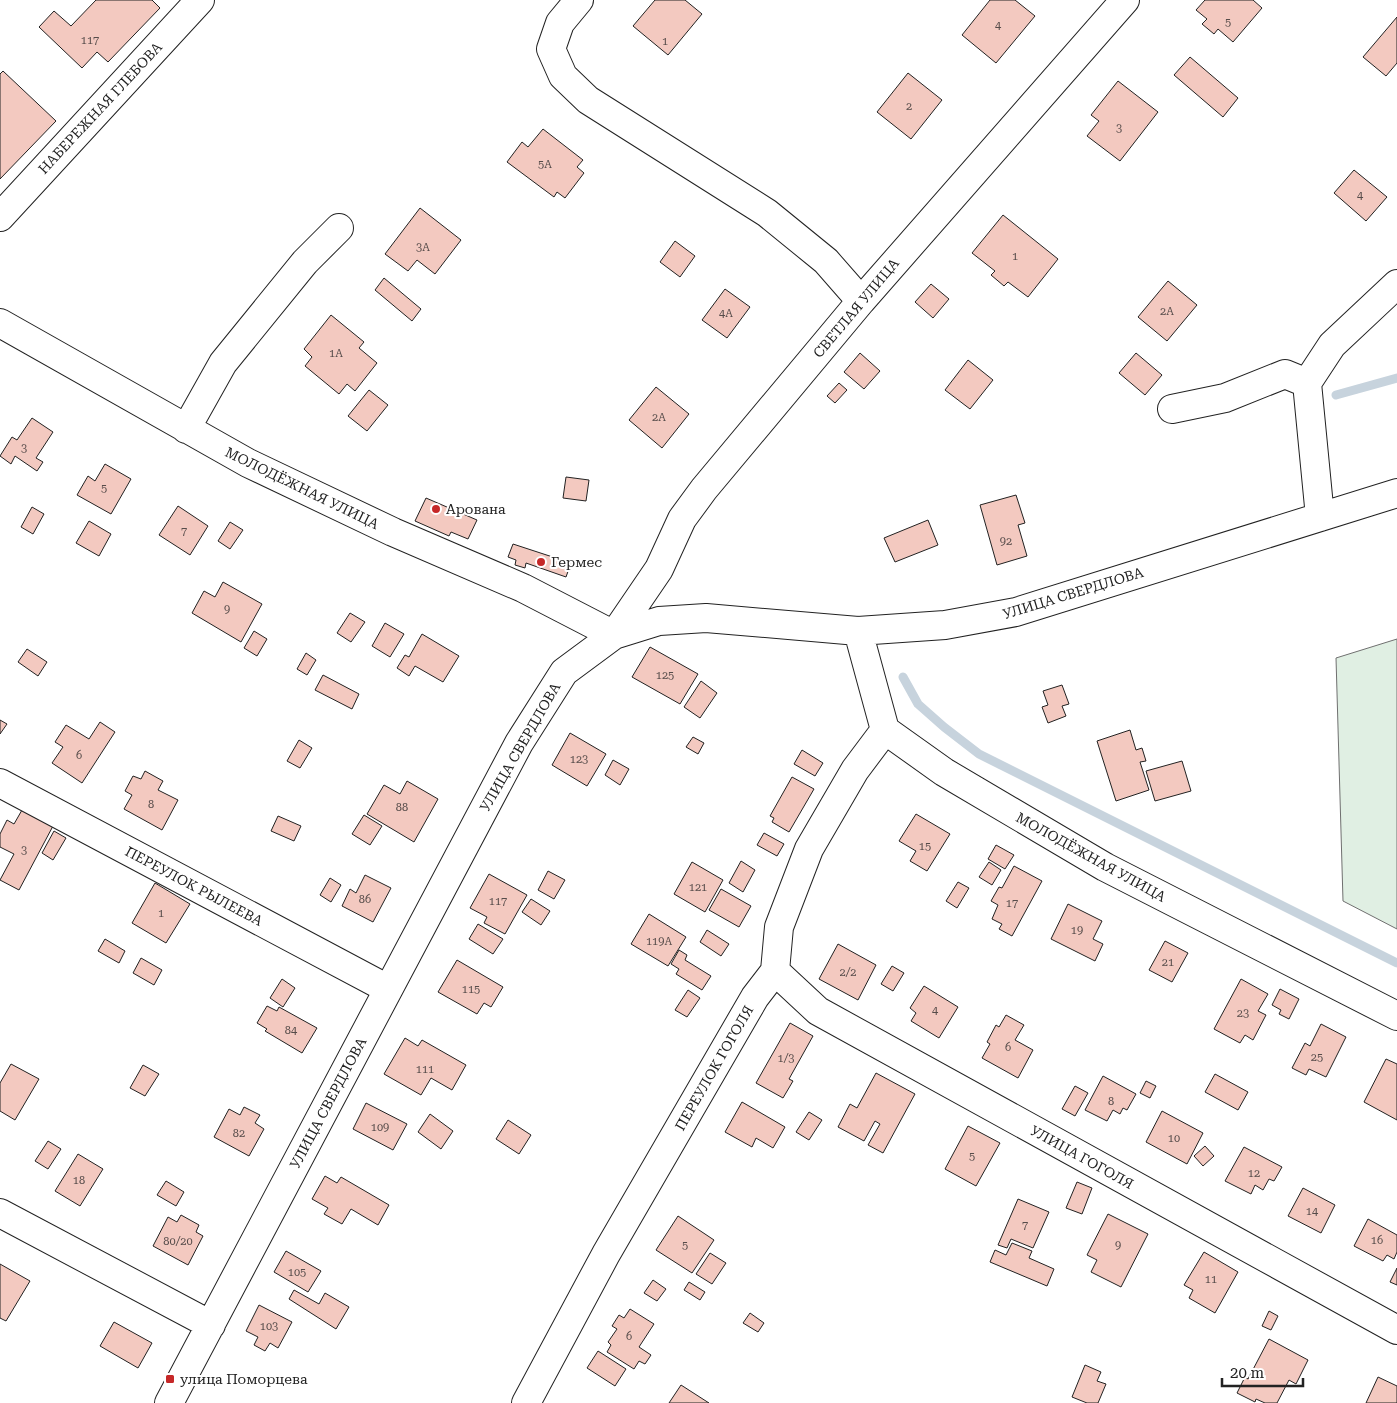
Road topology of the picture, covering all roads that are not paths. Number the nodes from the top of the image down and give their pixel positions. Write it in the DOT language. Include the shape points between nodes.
graph roads {
  1 [pos="200,0"];
  2 [pos="579,0"];
  3 [pos="1125,0"];
  4 [pos="0,217"];
  5 [pos="340,228"];
  6 [pos="1397,284"];
  7 [pos="861,301"];
  8 [pos="0,323"];
  9 [pos="1307,383"];
  10 [pos="1172,410"];
  11 [pos="186,429"];
  12 [pos="1397,493"];
  13 [pos="1320,517"];
  14 [pos="858,631"];
  15 [pos="614,635"];
  16 [pos="885,730"];
  17 [pos="0,783"];
  18 [pos="775,971"];
  19 [pos="388,990"];
  20 [pos="1397,1016"];
  21 [pos="0,1213"];
  22 [pos="211,1325"];
  23 [pos="1397,1330"];
  24 [pos="169,1403"];
  25 [pos="526,1403"];
  1 -- 4 [label="street, НАБЕРЕЖНАЯ ГЛЕБОВА"];
  2 -- 7 [label="street" via="560,23 551,49 563,76 588,100 767,213 826,261"];
  3 -- 7 [label="street, СВЕТЛАЯ УЛИЦА"];
  5 -- 11 [label="street" via="305,262 224,363"];
  6 -- 9 [label="street" via="1332,345"];
  7 -- 15 [label="street, СВЕТЛАЯ УЛИЦА" via="682,519 659,569"];
  8 -- 11 [label="street, МОЛОДЁЖНАЯ УЛИЦА"];
  9 -- 10 [label="street" via="1285,374 1225,398"];
  9 -- 13 [label="street"];
  11 -- 15 [label="street, МОЛОДЁЖНАЯ УЛИЦА" via="248,463 393,532 523,588"];
  12 -- 13 [label="street, УЛИЦА СВЕРДЛОВА"];
  13 -- 14 [label="street, УЛИЦА СВЕРДЛОВА" via="1016,612 945,625"];
  14 -- 15 [label="street, УЛИЦА СВЕРДЛОВА" via="706,618 659,621"];
  14 -- 16 [label="street"];
  15 -- 19 [label="street, УЛИЦА СВЕРДЛОВА" via="564,672 519,743"];
  16 -- 18 [label="street" via="855,770 809,849 779,927"];
  16 -- 20 [label="street, МОЛОДЁЖНАЯ УЛИЦА" via="944,772 1105,868"];
  17 -- 19 [label="street, ПЕРЕУЛОК РЫЛЕЕВА"];
  18 -- 23 [label="street, УЛИЦА ГОГОЛЯ" via="818,1011"];
  18 -- 25 [label="street, ПЕРЕУЛОК ГОГОЛЯ" via="756,997 606,1254"];
  19 -- 22 [label="street, УЛИЦА СВЕРДЛОВА"];
  21 -- 22 [label="street"];
  22 -- 24 [label="street, УЛИЦА СВЕРДЛОВА"];
}
